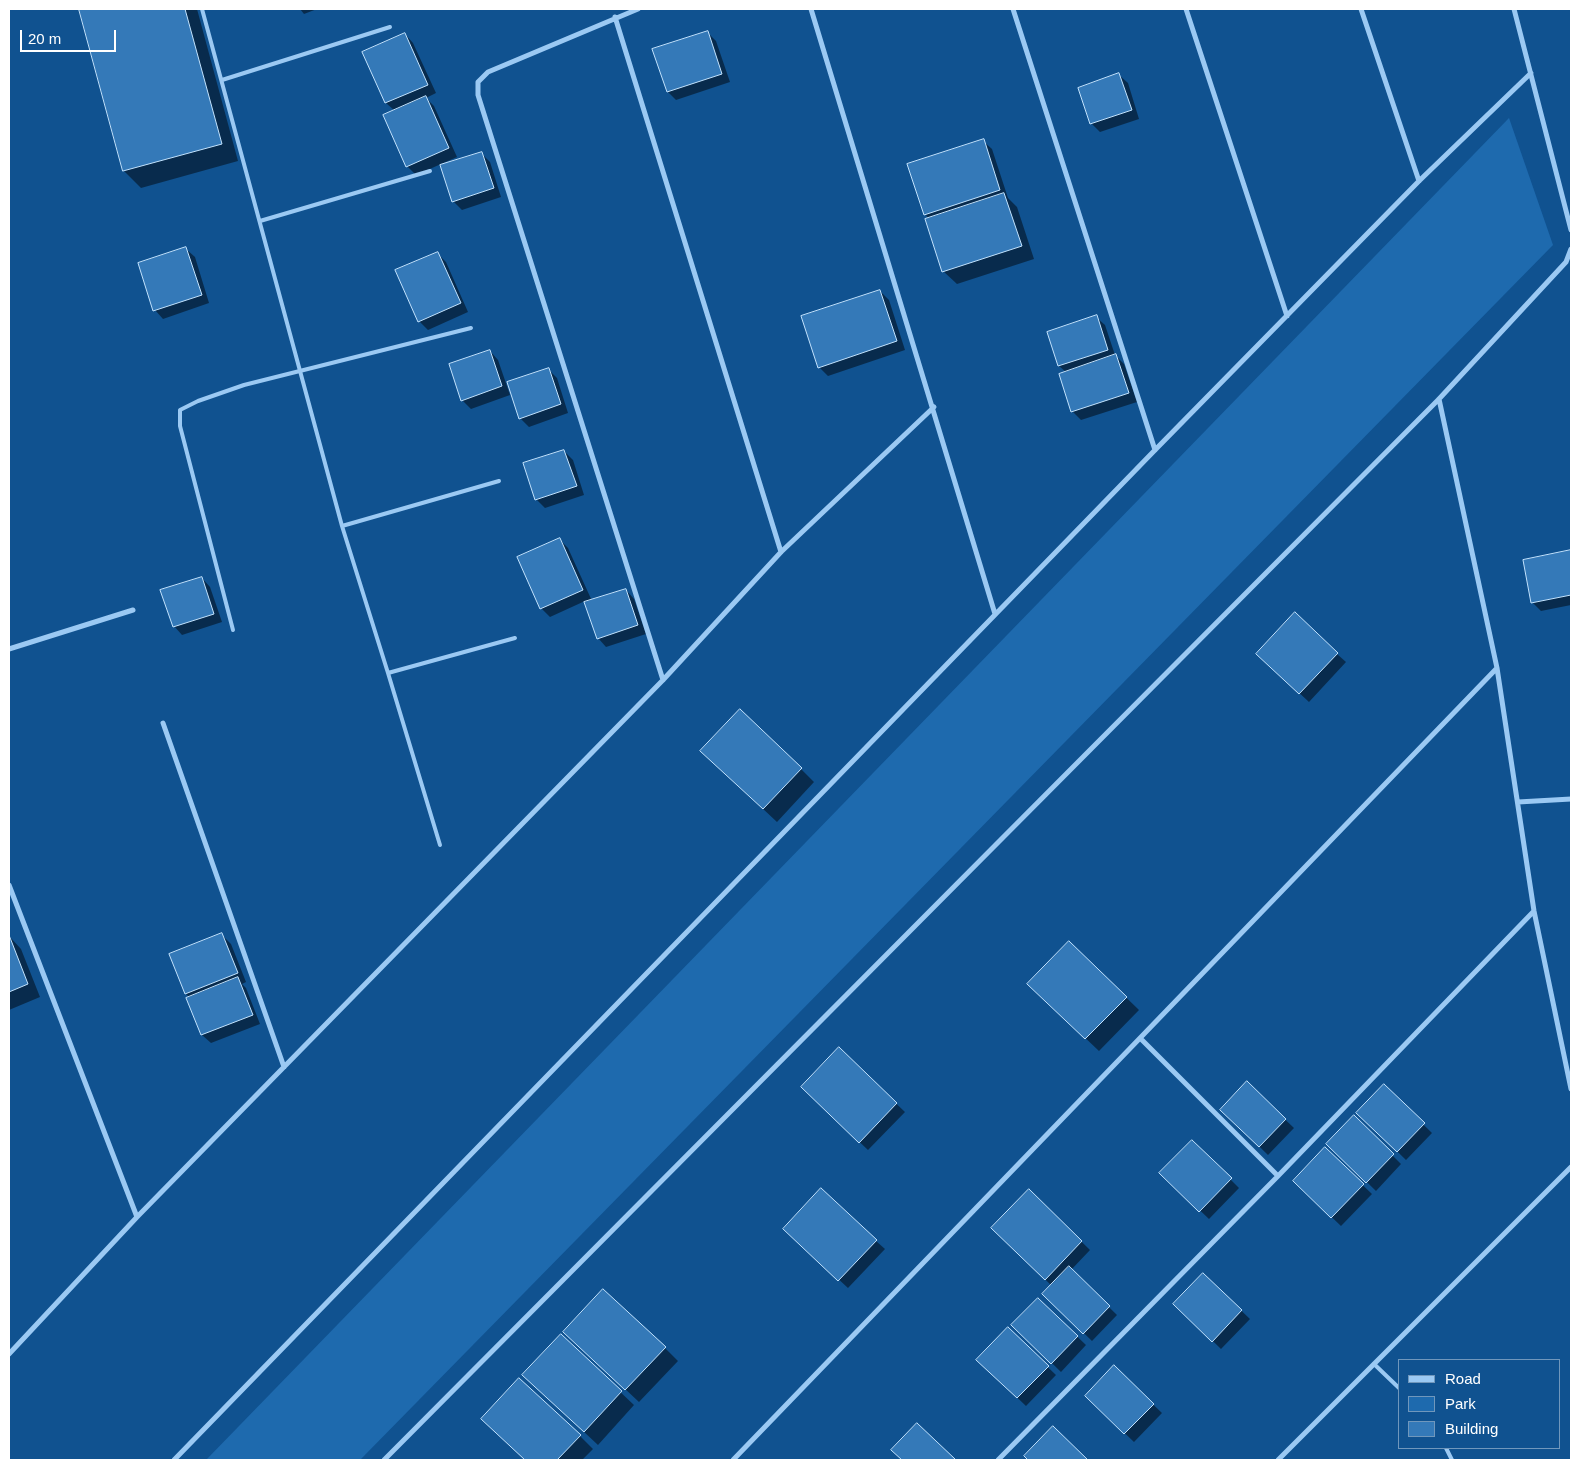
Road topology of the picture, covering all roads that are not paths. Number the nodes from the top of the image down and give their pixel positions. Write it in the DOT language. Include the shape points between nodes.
graph roads {
  1 [pos="202,9"];
  2 [pos="638,9"];
  3 [pos="811,9"];
  4 [pos="1012,9"];
  5 [pos="1186,9"];
  6 [pos="1361,9"];
  7 [pos="1514,9"];
  8 [pos="615,17"];
  9 [pos="390,27"];
  10 [pos="1531,73"];
  11 [pos="222,80"];
  12 [pos="430,171"];
  13 [pos="1419,180"];
  14 [pos="260,221"];
  15 [pos="1571,230"];
  16 [pos="1571,250"];
  17 [pos="1287,316"];
  18 [pos="471,328"];
  19 [pos="300,372"];
  20 [pos="1439,399"];
  21 [pos="934,407"];
  22 [pos="1155,450"];
  23 [pos="499,480"];
  24 [pos="342,526"];
  25 [pos="781,552"];
  26 [pos="133,610"];
  27 [pos="995,614"];
  28 [pos="233,630"];
  29 [pos="515,638"];
  30 [pos="9,650"];
  31 [pos="1497,668"];
  32 [pos="388,672"];
  33 [pos="663,680"];
  34 [pos="163,723"];
  35 [pos="1571,799"];
  36 [pos="1518,802"];
  37 [pos="440,846"];
  38 [pos="9,884"];
  39 [pos="1534,911"];
  40 [pos="1140,1038"];
  41 [pos="284,1067"];
  42 [pos="1571,1090"];
  43 [pos="1571,1167"];
  44 [pos="1278,1176"];
  45 [pos="137,1217"];
  46 [pos="9,1354"];
  47 [pos="1374,1364"];
  48 [pos="1398,1387"];
  49 [pos="174,1460"];
  50 [pos="384,1460"];
  51 [pos="732,1460"];
  52 [pos="998,1460"];
  53 [pos="1278,1460"];
  1 -- 11 [label="lane"];
  2 -- 8 [label="street"];
  3 -- 21 [label="street"];
  4 -- 22 [label="street"];
  5 -- 17 [label="street"];
  6 -- 13 [label="street"];
  7 -- 10 [label="street"];
  8 -- 25 [label="street"];
  8 -- 33 [label="street" via="488,72 478,82 478,95"];
  9 -- 11 [label="lane"];
  10 -- 13 [label="street"];
  10 -- 15 [label="street"];
  11 -- 14 [label="lane"];
  12 -- 14 [label="lane"];
  13 -- 17 [label="street"];
  14 -- 19 [label="lane"];
  16 -- 20 [label="street" via="1566,262"];
  17 -- 22 [label="street"];
  18 -- 19 [label="lane"];
  19 -- 24 [label="lane"];
  19 -- 28 [label="lane" via="244,386 180,410 180,426"];
  20 -- 31 [label="street"];
  20 -- 50 [label="street"];
  21 -- 25 [label="street"];
  21 -- 27 [label="street"];
  22 -- 27 [label="street"];
  23 -- 24 [label="lane"];
  24 -- 32 [label="lane"];
  25 -- 33 [label="street"];
  26 -- 30 [label="street"];
  27 -- 49 [label="street"];
  29 -- 32 [label="lane"];
  31 -- 36 [label="street"];
  31 -- 40 [label="street"];
  32 -- 37 [label="lane"];
  33 -- 41 [label="street"];
  34 -- 41 [label="street"];
  35 -- 36 [label="street"];
  36 -- 39 [label="street"];
  38 -- 45 [label="street"];
  39 -- 42 [label="street"];
  39 -- 44 [label="street"];
  40 -- 44 [label="street"];
  40 -- 51 [label="street"];
  41 -- 45 [label="street"];
  43 -- 47 [label="street"];
  44 -- 52 [label="street"];
  45 -- 46 [label="street"];
  47 -- 48 [label="lane"];
  47 -- 53 [label="street"];
}
